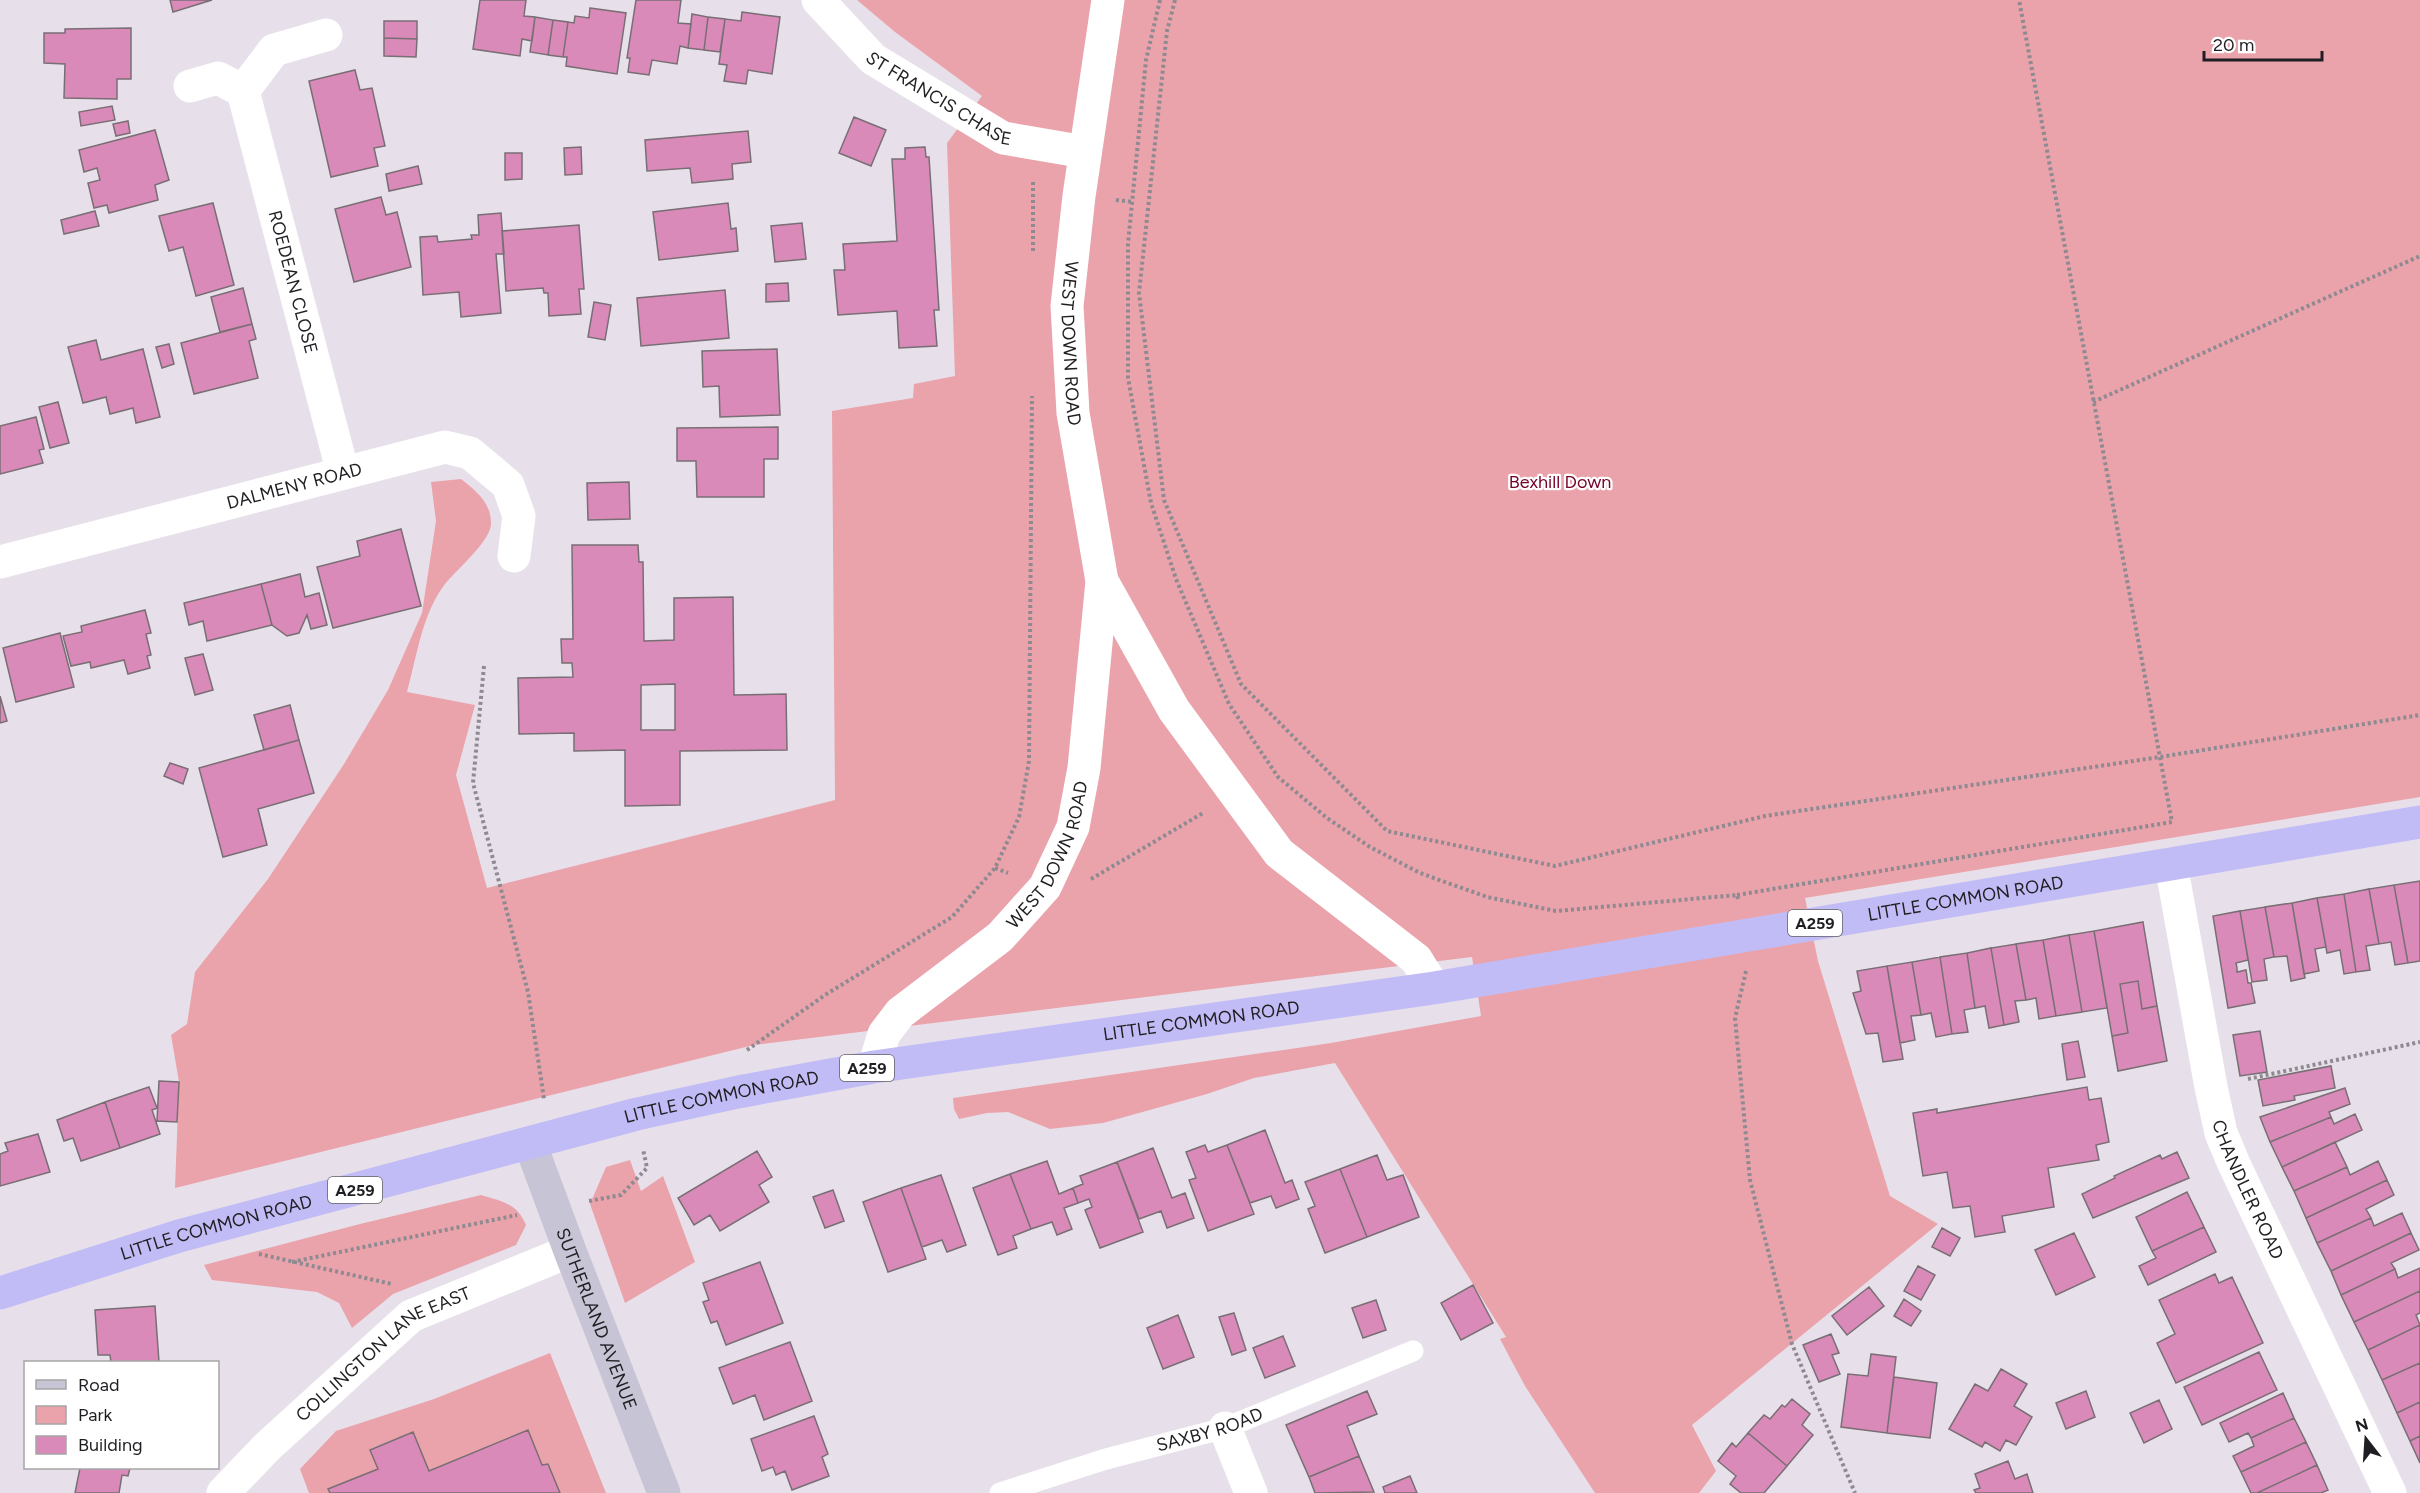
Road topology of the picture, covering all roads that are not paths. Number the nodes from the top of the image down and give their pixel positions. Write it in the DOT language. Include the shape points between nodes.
graph roads {
  1 [pos="818,0"];
  2 [pos="1108,0"];
  3 [pos="326,35"];
  4 [pos="190,86"];
  5 [pos="243,91"];
  6 [pos="1085,152"];
  7 [pos="344,473"];
  8 [pos="514,556"];
  9 [pos="0,562"];
  10 [pos="1102,581"];
  11 [pos="2420,822"];
  12 [pos="2171,864"];
  13 [pos="1434,988"];
  14 [pos="874,1067"];
  15 [pos="530,1143"];
  16 [pos="570,1251"];
  17 [pos="0,1293"];
  18 [pos="1413,1351"];
  19 [pos="1225,1428"];
  20 [pos="223,1493"];
  21 [pos="664,1493"];
  22 [pos="1000,1493"];
  23 [pos="1251,1493"];
  24 [pos="2390,1493"];
  1 -- 6 [label="street, ST FRANCIS CHASE" via="873,59 1003,138"];
  2 -- 6 [label="street, WEST DOWN ROAD"];
  3 -- 5 [label="street" via="274,50"];
  4 -- 5 [label="street" via="218,78"];
  5 -- 7 [label="street, ROEDEAN CLOSE"];
  6 -- 10 [label="street, WEST DOWN ROAD" via="1067,306 1073,413"];
  7 -- 8 [label="street, DALMENY ROAD" via="445,447 470,453 508,485 519,516"];
  7 -- 9 [label="street, DALMENY ROAD"];
  10 -- 13 [label="street, WEST DOWN ROAD" via="1174,710 1279,853 1416,959"];
  10 -- 14 [label="street, WEST DOWN ROAD" via="1084,768 1072,827 1045,887 1000,937 900,1013 884,1034"];
  11 -- 12 [label="highway, LITTLE COMMON ROAD / A259"];
  12 -- 13 [label="highway, LITTLE COMMON ROAD / A259"];
  12 -- 24 [label="street, CHANDLER ROAD" via="2221,1133"];
  13 -- 14 [label="highway, LITTLE COMMON ROAD / A259"];
  14 -- 15 [label="highway, LITTLE COMMON ROAD / A259" via="638,1114"];
  15 -- 16 [label="main road, SUTHERLAND AVENUE"];
  15 -- 17 [label="highway, LITTLE COMMON ROAD / A259" via="179,1236"];
  16 -- 20 [label="street, COLLINGTON LANE EAST" via="411,1316 267,1447"];
  16 -- 21 [label="main road, SUTHERLAND AVENUE"];
  18 -- 19 [label="lane, SAXBY ROAD"];
  19 -- 22 [label="lane, SAXBY ROAD" via="1106,1459"];
  19 -- 23 [label="street"];
}
